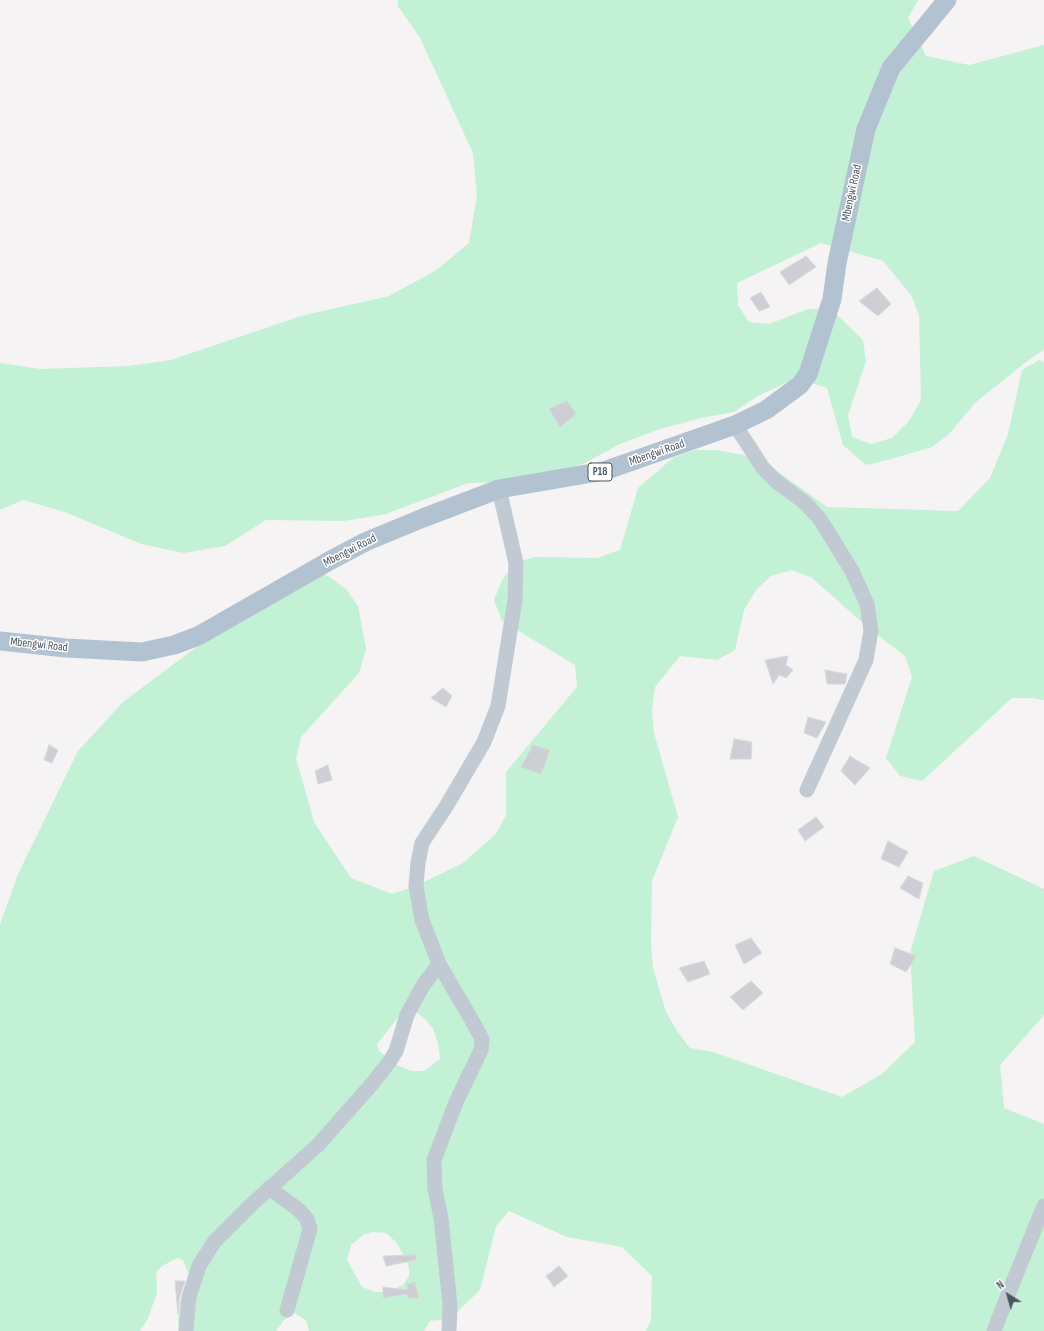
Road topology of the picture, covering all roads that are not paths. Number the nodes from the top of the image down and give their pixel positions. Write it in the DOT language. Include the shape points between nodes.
graph roads {
  1 [pos="947,0"];
  2 [pos="735,425"];
  3 [pos="499,489"];
  4 [pos="0,641"];
  5 [pos="806,790"];
  6 [pos="439,964"];
  7 [pos="269,1188"];
  8 [pos="1044,1206"];
  9 [pos="287,1310"];
  10 [pos="186,1331"];
  11 [pos="449,1331"];
  12 [pos="994,1331"];
  1 -- 2 [label="main road, Mbengwi Road / P18" via="891,68 866,129 837,263 832,299 808,374 800,386 766,410"];
  2 -- 3 [label="main road, Mbengwi Road / P18" via="604,471"];
  2 -- 5 [label="street" via="763,468 804,502 820,519 852,571 867,604 870,630 866,660"];
  3 -- 4 [label="main road, Mbengwi Road / P18" via="365,542 198,636 174,645 142,652"];
  3 -- 6 [label="street" via="516,563 515,600 498,706 484,742 422,843 418,862 416,886 422,920"];
  6 -- 7 [label="street" via="422,987 407,1015 396,1051 390,1061 318,1145"];
  6 -- 11 [label="street" via="482,1039 481,1050 456,1102 434,1160 435,1189 441,1218 450,1305"];
  7 -- 9 [label="street" via="299,1210 307,1219 310,1229"];
  7 -- 10 [label="street" via="214,1242 199,1266 189,1297"];
  8 -- 12 [label="street"];
}
